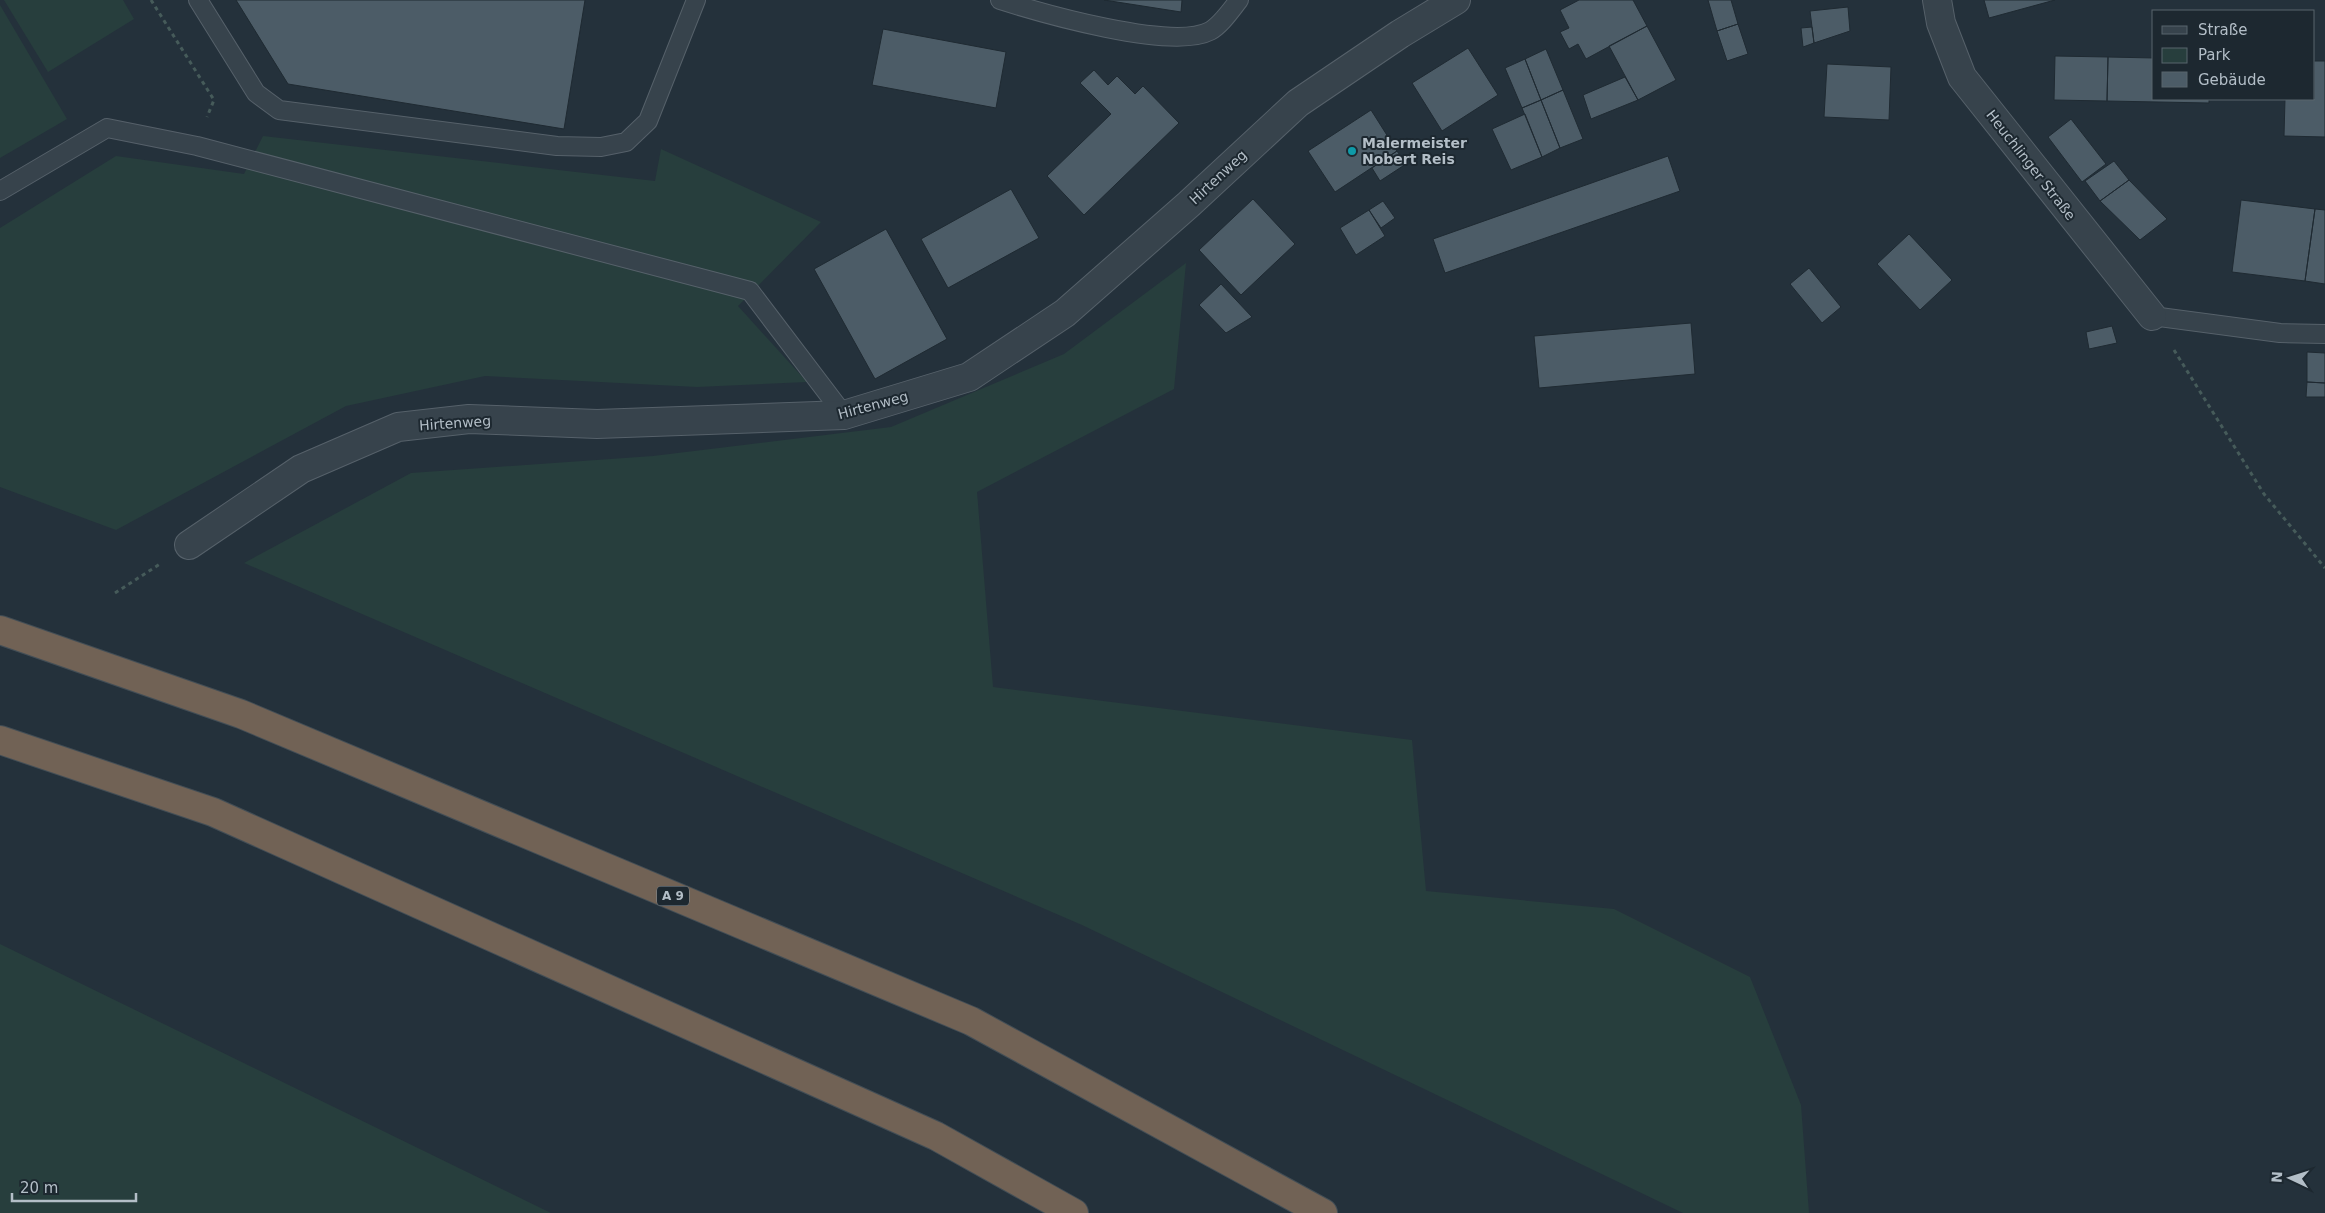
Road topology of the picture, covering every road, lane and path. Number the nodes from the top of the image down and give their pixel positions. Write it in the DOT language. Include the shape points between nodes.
graph roads {
  1 [pos="150,0"];
  2 [pos="198,0"];
  3 [pos="696,0"];
  4 [pos="1000,0"];
  5 [pos="1238,0"];
  6 [pos="1456,0"];
  7 [pos="1937,0"];
  8 [pos="197,146"];
  9 [pos="0,191"];
  10 [pos="2152,316"];
  11 [pos="2325,334"];
  12 [pos="844,415"];
  13 [pos="189,544"];
  14 [pos="2325,568"];
  15 [pos="115,593"];
  16 [pos="0,630"];
  17 [pos="0,740"];
  18 [pos="1074,1213"];
  19 [pos="1323,1213"];
  1 -- 8 [label="path" via="214,100"];
  2 -- 3 [label="lane" via="256,93 278,110 601,148 626,142 648,121"];
  4 -- 5 [label="lane" via="1074,22 1185,36 1210,31"];
  6 -- 12 [label="street, Hirtenweg" via="1298,103 1065,314 969,377"];
  7 -- 10 [label="street, Heuchlinger Straße" via="1941,24 1962,77"];
  8 -- 9 [label="lane" via="107,128"];
  8 -- 12 [label="lane" via="750,290"];
  10 -- 11 [label="lane" via="2280,333"];
  10 -- 14 [label="path" via="2264,494"];
  12 -- 13 [label="street, Hirtenweg" via="597,424 469,419 398,427 301,469"];
  13 -- 15 [label="path"];
  16 -- 19 [label="highway, A 9" via="241,714 971,1021"];
  17 -- 18 [label="highway" via="213,812 936,1136"];
}
